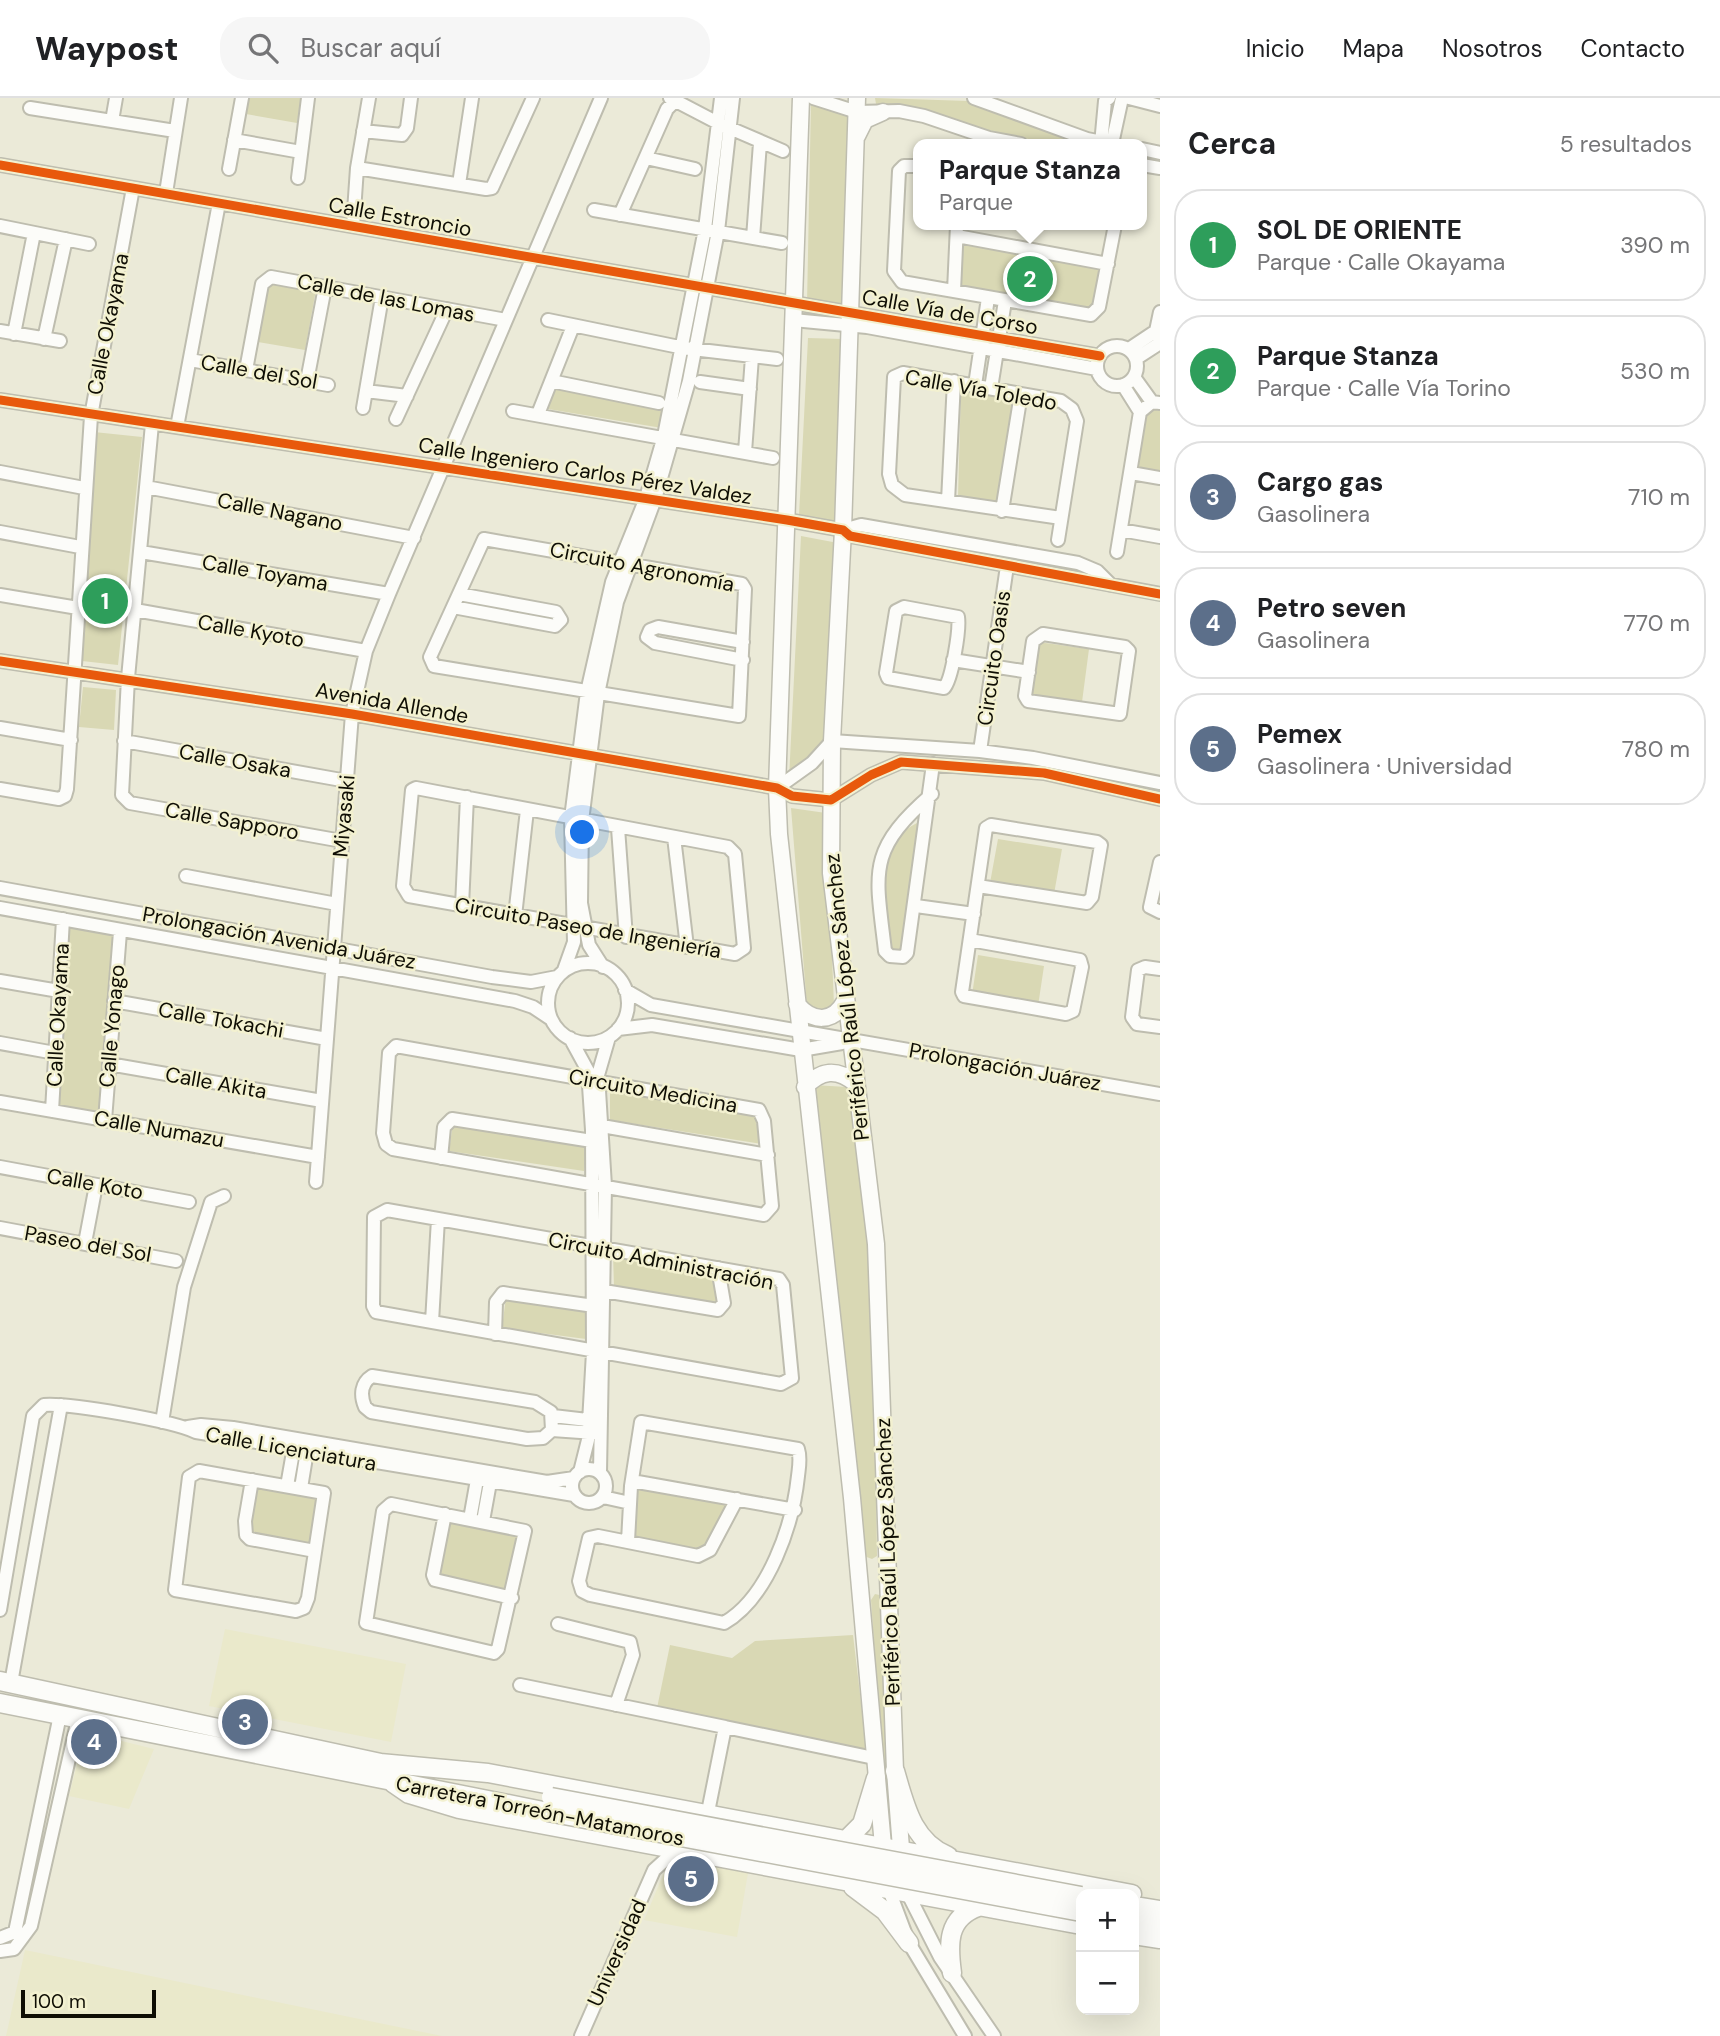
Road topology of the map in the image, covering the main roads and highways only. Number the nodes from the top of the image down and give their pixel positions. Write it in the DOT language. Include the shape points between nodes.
graph roads {
  1 [pos="801,98"];
  2 [pos="857,105"];
  3 [pos="883,112"];
  4 [pos="856,141"];
  5 [pos="845,1001"];
  6 [pos="797,1004"];
  7 [pos="855,1083"];
  8 [pos="805,1087"];
  9 [pos="889,1575"];
  10 [pos="859,1579"];
  11 [pos="5,1682"];
  12 [pos="0,1703"];
  13 [pos="380,1763"];
  14 [pos="895,1771"];
  15 [pos="876,1778"];
  16 [pos="393,1783"];
  17 [pos="550,1805"];
  18 [pos="844,1842"];
  19 [pos="883,1849"];
  20 [pos="901,1852"];
  21 [pos="964,1863"];
  22 [pos="844,1882"];
  23 [pos="1106,1889"];
  24 [pos="889,1890"];
  25 [pos="908,1894"];
  26 [pos="1076,1895"];
  27 [pos="1139,1895"];
  28 [pos="1160,1899"];
  29 [pos="978,1907"];
  30 [pos="1139,1907"];
  31 [pos="1160,1910"];
  32 [pos="1076,1911"];
  33 [pos="1139,1923"];
  34 [pos="1076,1925"];
  35 [pos="1160,1927"];
  36 [pos="1139,1936"];
  37 [pos="1160,1940"];
  38 [pos="909,1943"];
  39 [pos="952,1973"];
  1 -- 6 [label="main road, Periférico Raúl López Sánchez" via="778,788"];
  2 -- 4 [label="main road, Periférico Raúl López Sánchez"];
  3 -- 4 [label="main road" via="865,120"];
  4 -- 5 [label="main road, Periférico Raúl López Sánchez" via="831,800 831,873"];
  5 -- 6 [label="main road" via="836,1013 822,1019 808,1015"];
  5 -- 7 [label="main road, Periférico Raúl López Sánchez"];
  6 -- 8 [label="main road, Periférico Raúl López Sánchez"];
  7 -- 8 [label="main road" via="829,1072"];
  7 -- 9 [label="main road, Periférico Raúl López Sánchez" via="876,1244"];
  8 -- 10 [label="main road, Periférico Raúl López Sánchez"];
  9 -- 10 [label="main road"];
  9 -- 14 [label="main road, Periférico Raúl López Sánchez"];
  10 -- 15 [label="main road, Periférico Raúl López Sánchez"];
  11 -- 13 [label="highway"];
  12 -- 16 [label="highway, Carretera Torreón-Matamoros"];
  13 -- 17 [label="highway"];
  13 -- 18 [label="highway" via="488,1773"];
  14 -- 20 [label="main road, Periférico Raúl López Sánchez"];
  14 -- 21 [label="highway" via="910,1820 920,1836 942,1854"];
  15 -- 18 [label="highway" via="862,1824"];
  15 -- 19 [label="main road, Periférico Raúl López Sánchez"];
  16 -- 17 [label="highway, Carretera Torreón-Matamoros"];
  16 -- 22 [label="highway" via="435,1803"];
  17 -- 26 [label="highway, bridge"];
  17 -- 32 [label="highway, Carretera Torreón-Matamoros, bridge"];
  18 -- 19 [label="highway"];
  18 -- 22 [label="highway" via="854,1861"];
  19 -- 20 [label="highway"];
  19 -- 24 [label="main road, Periférico Raúl López Sánchez"];
  20 -- 21 [label="highway"];
  20 -- 25 [label="main road, Periférico Raúl López Sánchez"];
  21 -- 23 [label="highway"];
  21 -- 29 [label="highway" via="955,1887 962,1899"];
  22 -- 24 [label="highway"];
  22 -- 38 [label="highway" via="885,1911"];
  24 -- 25 [label="highway"];
  25 -- 29 [label="highway"];
  27 -- 28 [label="highway"];
  29 -- 34 [label="highway"];
  29 -- 39 [label="highway" via="966,1911 954,1926 949,1950"];
  30 -- 31 [label="highway"];
  33 -- 35 [label="highway"];
  36 -- 37 [label="highway"];
}
